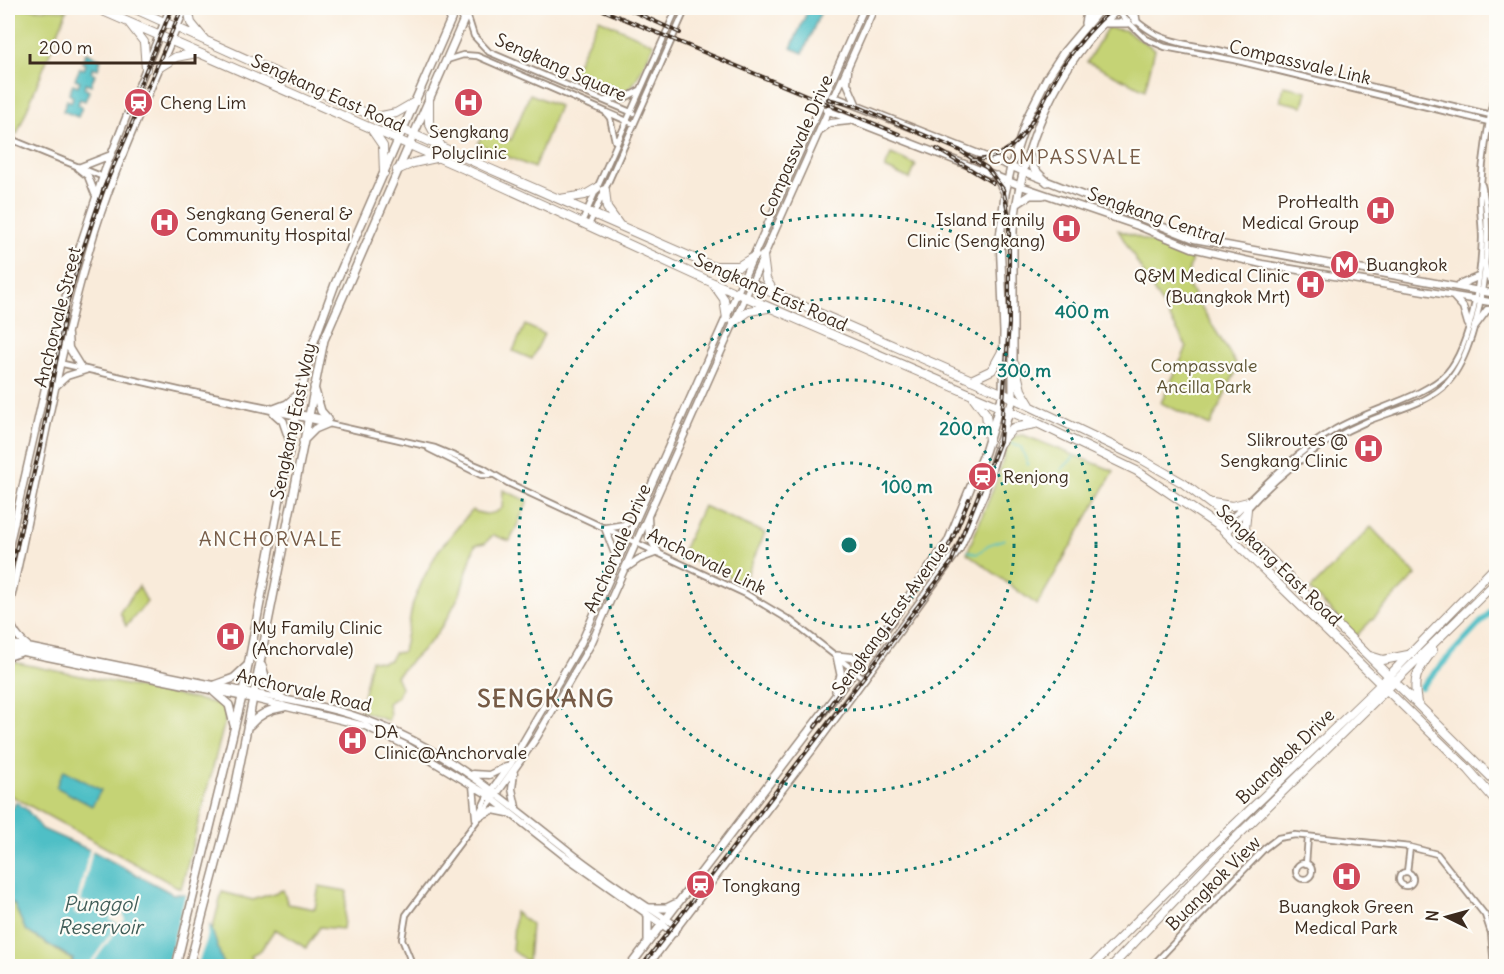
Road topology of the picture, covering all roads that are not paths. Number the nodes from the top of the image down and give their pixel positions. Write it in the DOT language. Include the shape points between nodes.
graph roads {
  1 [pos="96,8"];
  2 [pos="133,8"];
  3 [pos="139,8"];
  4 [pos="162,8"];
  5 [pos="170,8"];
  6 [pos="186,8"];
  7 [pos="456,8"];
  8 [pos="677,8"];
  9 [pos="686,8"];
  10 [pos="864,8"];
  11 [pos="874,8"];
  12 [pos="1088,8"];
  13 [pos="1101,8"];
  14 [pos="1118,8"];
  15 [pos="1134,8"];
  16 [pos="468,10"];
  17 [pos="127,21"];
  18 [pos="1136,21"];
  19 [pos="164,22"];
  20 [pos="1102,23"];
  21 [pos="1128,23"];
  22 [pos="1084,25"];
  23 [pos="177,27"];
  24 [pos="159,35"];
  25 [pos="171,40"];
  26 [pos="205,40"];
  27 [pos="202,53"];
  28 [pos="445,61"];
  29 [pos="160,67"];
  30 [pos="848,68"];
  31 [pos="146,69"];
  32 [pos="1497,86"];
  33 [pos="641,89"];
  34 [pos="826,94"];
  35 [pos="429,96"];
  36 [pos="835,97"];
  37 [pos="603,100"];
  38 [pos="415,102"];
  39 [pos="820,107"];
  40 [pos="858,107"];
  41 [pos="604,111"];
  42 [pos="829,111"];
  43 [pos="630,112"];
  44 [pos="638,115"];
  45 [pos="1491,115"];
  46 [pos="373,117"];
  47 [pos="627,121"];
  48 [pos="852,121"];
  49 [pos="1489,122"];
  50 [pos="634,124"];
  51 [pos="371,129"];
  52 [pos="403,130"];
  53 [pos="819,131"];
  54 [pos="412,134"];
  55 [pos="8,137"];
  56 [pos="398,141"];
  57 [pos="408,145"];
  58 [pos="441,147"];
  59 [pos="615,147"];
  60 [pos="1030,151"];
  61 [pos="111,155"];
  62 [pos="438,158"];
  63 [pos="1011,167"];
  64 [pos="78,168"];
  65 [pos="397,170"];
  66 [pos="384,172"];
  67 [pos="1024,172"];
  68 [pos="996,176"];
  69 [pos="103,178"];
  70 [pos="113,181"];
  71 [pos="1007,181"];
  72 [pos="1047,182"];
  73 [pos="1482,184"];
  74 [pos="1021,186"];
  75 [pos="601,189"];
  76 [pos="1005,194"];
  77 [pos="1043,195"];
  78 [pos="95,198"];
  79 [pos="559,199"];
  80 [pos="1016,205"];
  81 [pos="590,213"];
  82 [pos="586,224"];
  83 [pos="620,226"];
  84 [pos="759,256"];
  85 [pos="1484,263"];
  86 [pos="713,266"];
  87 [pos="1478,277"];
  88 [pos="711,282"];
  89 [pos="747,282"];
  90 [pos="1453,286"];
  91 [pos="1497,288"];
  92 [pos="1480,290"];
  93 [pos="774,292"];
  94 [pos="1497,294"];
  95 [pos="741,295"];
  96 [pos="1452,295"];
  97 [pos="1478,299"];
  98 [pos="1497,303"];
  99 [pos="769,308"];
  100 [pos="1497,309"];
  101 [pos="730,320"];
  102 [pos="68,325"];
  103 [pos="1472,325"];
  104 [pos="1004,348"];
  105 [pos="50,361"];
  106 [pos="60,364"];
  107 [pos="1015,365"];
  108 [pos="84,369"];
  109 [pos="971,380"];
  110 [pos="313,384"];
  111 [pos="54,389"];
  112 [pos="301,391"];
  113 [pos="1002,394"];
  114 [pos="971,395"];
  115 [pos="1013,399"];
  116 [pos="998,407"];
  117 [pos="1033,408"];
  118 [pos="274,411"];
  119 [pos="1010,412"];
  120 [pos="296,415"];
  121 [pos="307,417"];
  122 [pos="1350,420"];
  123 [pos="330,422"];
  124 [pos="1367,422"];
  125 [pos="1037,423"];
  126 [pos="1333,430"];
  127 [pos="1346,432"];
  128 [pos="989,440"];
  129 [pos="291,443"];
  130 [pos="302,443"];
  131 [pos="999,444"];
  132 [pos="1210,503"];
  133 [pos="1247,506"];
  134 [pos="640,513"];
  135 [pos="648,513"];
  136 [pos="1232,522"];
  137 [pos="605,528"];
  138 [pos="1224,530"];
  139 [pos="1250,539"];
  140 [pos="632,540"];
  141 [pos="8,551"];
  142 [pos="658,552"];
  143 [pos="618,562"];
  144 [pos="1497,566"];
  145 [pos="623,570"];
  146 [pos="1497,582"];
  147 [pos="8,610"];
  148 [pos="1439,638"];
  149 [pos="8,644"];
  150 [pos="30,647"];
  151 [pos="8,649"];
  152 [pos="24,652"];
  153 [pos="869,652"];
  154 [pos="1409,655"];
  155 [pos="837,656"];
  156 [pos="1367,656"];
  157 [pos="8,657"];
  158 [pos="261,660"];
  159 [pos="249,664"];
  160 [pos="855,670"];
  161 [pos="1368,671"];
  162 [pos="1389,676"];
  163 [pos="865,679"];
  164 [pos="1396,683"];
  165 [pos="1381,684"];
  166 [pos="214,688"];
  167 [pos="1388,691"];
  168 [pos="243,694"];
  169 [pos="255,696"];
  170 [pos="1367,697"];
  171 [pos="833,698"];
  172 [pos="283,699"];
  173 [pos="1375,702"];
  174 [pos="1400,703"];
  175 [pos="1417,703"];
  176 [pos="284,707"];
  177 [pos="248,727"];
  178 [pos="234,733"];
  179 [pos="514,765"];
  180 [pos="469,773"];
  181 [pos="1497,782"];
  182 [pos="472,785"];
  183 [pos="493,794"];
  184 [pos="1497,801"];
  185 [pos="516,808"];
  186 [pos="509,813"];
  187 [pos="476,818"];
  188 [pos="1308,837"];
  189 [pos="1410,847"];
  190 [pos="1306,864"];
  191 [pos="1407,872"];
  192 [pos="680,900"];
  193 [pos="648,912"];
  194 [pos="664,922"];
  195 [pos="676,930"];
  196 [pos="648,943"];
  197 [pos="176,966"];
  198 [pos="189,966"];
  199 [pos="413,966"];
  200 [pos="630,966"];
  201 [pos="647,966"];
  202 [pos="1092,966"];
  203 [pos="1112,966"];
  204 [pos="1152,966"];
  205 [pos="1412,966"];
  206 [pos="1420,966"];
  207 [pos="1494,966"];
  1 -- 17 [label="main road, Sengkang East Road"];
  2 -- 19 [label="main road, Sengkang East Road"];
  3 -- 4 [label="main road"];
  5 -- 19 [label="street, Anchorvale Street"];
  6 -- 23 [label="street, Anchorvale Street"];
  6 -- 26 [label="main road" via="191,23"];
  7 -- 38 [label="main road, Sengkang East Way"];
  8 -- 33 [label="street, Sengkang Square"];
  9 -- 44 [label="street, Sengkang Square"];
  10 -- 34 [label="street, Compassvale Drive"];
  11 -- 30 [label="street, Compassvale Drive"];
  12 -- 22 [label="main road"];
  13 -- 22 [label="main road, Sengkang East Avenue"];
  14 -- 18 [label="street, Compassvale Link"];
  14 -- 20 [label="main road, Sengkang East Avenue"];
  14 -- 21 [label="street, Compassvale Link"];
  15 -- 18 [label="main road"];
  16 -- 28 [label="main road, Sengkang East Way"];
  16 -- 37 [label="street, Sengkang Square" via="474,36 489,51"];
  17 -- 24 [label="main road, Sengkang East Road"];
  17 -- 31 [label="main road" via="144,42"];
  18 -- 45 [label="street, Compassvale Link" via="1150,33 1174,42"];
  19 -- 23 [label="main road, Sengkang East Road"];
  19 -- 24 [label="street, Anchorvale Street"];
  20 -- 21 [label="main road"];
  20 -- 60 [label="main road, Sengkang East Avenue" via="1063,73"];
  21 -- 49 [label="street, Compassvale Link" via="1146,39 1165,47"];
  22 -- 63 [label="main road, Sengkang East Avenue" via="1038,93"];
  23 -- 25 [label="street, Anchorvale Street"];
  23 -- 26 [label="main road, Sengkang East Road"];
  24 -- 25 [label="main road, Sengkang East Road"];
  24 -- 31 [label="street, Anchorvale Street"];
  25 -- 27 [label="main road, Sengkang East Road"];
  25 -- 29 [label="street, Anchorvale Street"];
  26 -- 46 [label="main road, Sengkang East Road"];
  27 -- 29 [label="main road" via="176,57"];
  27 -- 51 [label="main road, Sengkang East Road"];
  28 -- 35 [label="main road, Sengkang East Way"];
  28 -- 41 [label="street, Sengkang Square" via="463,55 477,56"];
  29 -- 70 [label="street, Anchorvale Street"];
  30 -- 36 [label="street, Compassvale Drive"];
  30 -- 40 [label="street" via="847,83"];
  31 -- 61 [label="street, Anchorvale Street"];
  32 -- 45 [label="street"];
  33 -- 37 [label="street" via="625,98"];
  33 -- 43 [label="street, Sengkang Square"];
  34 -- 36 [label="street, Sengkang Central"];
  34 -- 39 [label="street, Compassvale Drive"];
  35 -- 54 [label="main road, Sengkang East Way"];
  35 -- 58 [label="main road" via="429,123"];
  36 -- 40 [label="street, Sengkang Central"];
  36 -- 42 [label="street, Compassvale Drive"];
  37 -- 43 [label="street, Sengkang Square"];
  38 -- 46 [label="main road" via="396,113"];
  38 -- 52 [label="main road, Sengkang East Way"];
  39 -- 42 [label="street, Sengkang Central"];
  39 -- 84 [label="street, Compassvale Drive"];
  40 -- 63 [label="street, Sengkang Central"];
  41 -- 47 [label="street, Sengkang Square"];
  41 -- 59 [label="street" via="616,137"];
  42 -- 48 [label="street, Sengkang Central"];
  42 -- 53 [label="street, Compassvale Drive"];
  43 -- 44 [label="street, Sengkang Square"];
  43 -- 47 [label="street, Sengkang Square"];
  44 -- 50 [label="street, Sengkang Square"];
  45 -- 49 [label="street"];
  46 -- 52 [label="main road, Sengkang East Road"];
  47 -- 50 [label="street, Sengkang Square"];
  47 -- 59 [label="street, Sengkang Square"];
  48 -- 53 [label="street" via="830,123"];
  48 -- 68 [label="street, Sengkang Central"];
  49 -- 73 [label="street"];
  50 -- 75 [label="street, Sengkang Square"];
  51 -- 56 [label="main road, Sengkang East Road"];
  51 -- 66 [label="main road" via="383,146"];
  52 -- 54 [label="main road, Sengkang East Road"];
  52 -- 56 [label="main road, Sengkang East Way"];
  53 -- 84 [label="street, Compassvale Drive"];
  54 -- 57 [label="main road, Sengkang East Way"];
  54 -- 58 [label="main road, Sengkang East Road"];
  55 -- 64 [label="street"];
  56 -- 57 [label="main road, Sengkang East Road"];
  56 -- 66 [label="main road, Sengkang East Way"];
  57 -- 62 [label="main road, Sengkang East Road"];
  57 -- 65 [label="main road, Sengkang East Way"];
  58 -- 79 [label="main road, Sengkang East Road"];
  59 -- 75 [label="street, Sengkang Square"];
  60 -- 67 [label="main road, Sengkang East Avenue"];
  60 -- 72 [label="main road" via="1034,169"];
  61 -- 64 [label="street"];
  61 -- 69 [label="street, Anchorvale Street"];
  62 -- 65 [label="main road"];
  62 -- 82 [label="main road, Sengkang East Road"];
  63 -- 67 [label="street, Sengkang Central"];
  63 -- 71 [label="main road, Sengkang East Avenue"];
  64 -- 69 [label="street"];
  64 -- 78 [label="street" via="88,176"];
  65 -- 110 [label="main road, Sengkang East Way" via="324,340"];
  66 -- 112 [label="main road, Sengkang East Way" via="320,321"];
  67 -- 72 [label="street, Sengkang Central"];
  67 -- 74 [label="main road, Sengkang East Avenue"];
  68 -- 71 [label="street, Sengkang Central"];
  68 -- 76 [label="main road"];
  69 -- 70 [label="street"];
  69 -- 78 [label="street, Anchorvale Street"];
  70 -- 102 [label="street, Anchorvale Street"];
  71 -- 74 [label="street, Sengkang Central"];
  71 -- 76 [label="main road, Sengkang East Avenue"];
  72 -- 90 [label="street, Sengkang Central" via="1194,239"];
  73 -- 85 [label="street"];
  73 -- 87 [label="street"];
  74 -- 77 [label="street, Sengkang Central"];
  74 -- 80 [label="main road, Sengkang East Avenue"];
  75 -- 79 [label="main road"];
  75 -- 81 [label="street, Sengkang Square"];
  75 -- 81 [label="street, Sengkang Square"];
  75 -- 83 [label="main road" via="607,208"];
  76 -- 104 [label="main road, Sengkang East Avenue" via="999,253"];
  77 -- 80 [label="main road" via="1030,195"];
  77 -- 96 [label="street, Sengkang Central" via="1192,248"];
  78 -- 105 [label="street, Anchorvale Street" via="70,273"];
  79 -- 81 [label="main road, Sengkang East Road"];
  80 -- 107 [label="main road, Sengkang East Avenue" via="1012,250"];
  81 -- 82 [label="street, Sengkang Square"];
  81 -- 83 [label="main road, Sengkang East Road"];
  82 -- 88 [label="main road, Sengkang East Road"];
  83 -- 86 [label="main road, Sengkang East Road"];
  84 -- 86 [label="main road" via="739,266"];
  84 -- 89 [label="street, Compassvale Drive"];
  84 -- 93 [label="main road"];
  85 -- 91 [label="street"];
  85 -- 92 [label="street"];
  86 -- 89 [label="main road, Sengkang East Road"];
  87 -- 90 [label="street"];
  87 -- 92 [label="street"];
  88 -- 95 [label="main road, Sengkang East Road"];
  88 -- 101 [label="main road" via="724,299"];
  89 -- 93 [label="main road, Sengkang East Road"];
  89 -- 95 [label="street, Compassvale Drive"];
  90 -- 92 [label="street, Sengkang Central"];
  92 -- 94 [label="street, Sengkang Central"];
  92 -- 97 [label="street"];
  93 -- 109 [label="main road, Sengkang East Road"];
  95 -- 99 [label="main road, Sengkang East Road"];
  95 -- 101 [label="street, Anchorvale Drive"];
  96 -- 97 [label="street, Sengkang Central"];
  96 -- 103 [label="street"];
  97 -- 98 [label="street, Sengkang Central"];
  97 -- 103 [label="street"];
  99 -- 101 [label="main road" via="749,311"];
  99 -- 114 [label="main road, Sengkang East Road"];
  100 -- 103 [label="street" via="1487,310"];
  101 -- 134 [label="street, Anchorvale Drive"];
  101 -- 135 [label="street, Anchorvale Drive"];
  102 -- 106 [label="street, Anchorvale Street"];
  102 -- 108 [label="street" via="69,348"];
  103 -- 122 [label="street" via="1455,361 1438,381"];
  103 -- 124 [label="street" via="1460,369 1442,388 1428,399"];
  104 -- 109 [label="main road" via="992,370"];
  104 -- 113 [label="main road, Sengkang East Avenue"];
  105 -- 106 [label="street, Anchorvale Link"];
  105 -- 141 [label="street, Anchorvale Street"];
  106 -- 108 [label="street, Anchorvale Link"];
  106 -- 111 [label="street, Anchorvale Street"];
  107 -- 115 [label="main road, Sengkang East Avenue"];
  107 -- 117 [label="main road" via="1021,390"];
  108 -- 111 [label="street" via="67,376"];
  108 -- 118 [label="street, Anchorvale Link"];
  109 -- 113 [label="main road, Sengkang East Road"];
  110 -- 121 [label="main road, Sengkang East Way"];
  110 -- 123 [label="main road" via="321,411"];
  111 -- 147 [label="street, Anchorvale Street"];
  112 -- 118 [label="main road"];
  112 -- 120 [label="main road, Sengkang East Way"];
  113 -- 115 [label="main road, Sengkang East Road"];
  113 -- 116 [label="main road, Sengkang East Avenue"];
  114 -- 116 [label="main road, Sengkang East Road"];
  114 -- 128 [label="main road" via="986,414"];
  115 -- 117 [label="main road, Sengkang East Road"];
  115 -- 119 [label="main road, Sengkang East Avenue"];
  116 -- 119 [label="main road, Sengkang East Road"];
  116 -- 128 [label="main road, Sengkang East Avenue"];
  117 -- 132 [label="main road, Sengkang East Road" via="1141,459"];
  118 -- 120 [label="street, Anchorvale Link"];
  118 -- 129 [label="main road"];
  119 -- 125 [label="main road, Sengkang East Road"];
  119 -- 131 [label="main road, Sengkang East Avenue"];
  120 -- 121 [label="street, Anchorvale Link"];
  120 -- 129 [label="main road, Sengkang East Way"];
  121 -- 123 [label="street, Anchorvale Link"];
  121 -- 130 [label="main road, Sengkang East Way"];
  122 -- 124 [label="street"];
  122 -- 126 [label="street"];
  123 -- 130 [label="main road" via="315,429"];
  123 -- 137 [label="street, Anchorvale Link" via="429,449"];
  124 -- 127 [label="street"];
  125 -- 131 [label="main road" via="1013,428"];
  125 -- 138 [label="main road, Sengkang East Road" via="1137,471"];
  126 -- 127 [label="street" via="1342,428"];
  126 -- 133 [label="street" via="1293,458"];
  127 -- 133 [label="street" via="1313,451"];
  128 -- 153 [label="main road, Sengkang East Avenue" via="948,542"];
  129 -- 159 [label="main road, Sengkang East Way"];
  130 -- 158 [label="main road, Sengkang East Way"];
  131 -- 163 [label="main road, Sengkang East Avenue" via="984,493 959,549"];
  132 -- 133 [label="main road"];
  132 -- 136 [label="main road, Sengkang East Road"];
  133 -- 136 [label="street"];
  133 -- 139 [label="main road" via="1245,529"];
  134 -- 137 [label="street" via="624,525"];
  134 -- 140 [label="street, Anchorvale Drive"];
  135 -- 140 [label="street, Anchorvale Drive"];
  135 -- 142 [label="street" via="649,537"];
  136 -- 138 [label="street"];
  136 -- 139 [label="main road, Sengkang East Road"];
  137 -- 140 [label="street, Anchorvale Link"];
  137 -- 143 [label="street"];
  138 -- 161 [label="main road, Sengkang East Road"];
  139 -- 156 [label="main road, Sengkang East Road"];
  140 -- 142 [label="street, Anchorvale Link"];
  140 -- 143 [label="street, Anchorvale Drive"];
  140 -- 145 [label="street, Anchorvale Drive"];
  142 -- 145 [label="street"];
  142 -- 155 [label="street, Anchorvale Link" via="772,608"];
  143 -- 179 [label="street, Anchorvale Drive" via="581,643"];
  144 -- 154 [label="main road, Buangkok Drive"];
  145 -- 179 [label="street, Anchorvale Drive" via="591,644"];
  146 -- 148 [label="main road, Buangkok Drive"];
  147 -- 150 [label="street" via="15,634"];
  148 -- 164 [label="main road, Buangkok Drive"];
  148 -- 175 [label="main road" via="1416,674"];
  149 -- 150 [label="street, Anchorvale Road"];
  150 -- 166 [label="street, Anchorvale Road"];
  151 -- 152 [label="street, Anchorvale Road"];
  152 -- 157 [label="street"];
  152 -- 166 [label="street, Anchorvale Road"];
  153 -- 155 [label="main road" via="857,658"];
  153 -- 160 [label="main road, Sengkang East Avenue"];
  154 -- 156 [label="main road" via="1383,660"];
  154 -- 162 [label="main road, Buangkok Drive"];
  155 -- 160 [label="street, Anchorvale Link"];
  155 -- 171 [label="main road" via="841,675"];
  156 -- 162 [label="main road, Sengkang East Road"];
  158 -- 169 [label="main road, Sengkang East Way"];
  158 -- 172 [label="main road" via="268,686"];
  159 -- 166 [label="main road" via="234,678"];
  159 -- 168 [label="main road, Sengkang East Way"];
  160 -- 163 [label="street, Anchorvale Link"];
  160 -- 171 [label="main road, Sengkang East Avenue"];
  161 -- 165 [label="main road, Sengkang East Road"];
  161 -- 170 [label="main road"];
  162 -- 164 [label="main road, Sengkang East Road"];
  162 -- 165 [label="main road, Buangkok Drive"];
  163 -- 195 [label="main road, Sengkang East Avenue"];
  164 -- 167 [label="main road, Buangkok Drive"];
  164 -- 175 [label="main road, Sengkang East Road"];
  165 -- 167 [label="main road, Sengkang East Road"];
  165 -- 170 [label="main road, Buangkok Drive"];
  166 -- 168 [label="street, Anchorvale Road"];
  166 -- 178 [label="main road" via="229,705"];
  167 -- 173 [label="main road, Buangkok Drive"];
  167 -- 174 [label="main road, Sengkang East Road"];
  168 -- 169 [label="street, Anchorvale Road"];
  168 -- 178 [label="main road, Sengkang East Way"];
  169 -- 172 [label="street, Anchorvale Road"];
  169 -- 176 [label="street, Anchorvale Road"];
  169 -- 177 [label="main road, Sengkang East Way"];
  170 -- 202 [label="main road, Buangkok Drive"];
  171 -- 192 [label="main road, Sengkang East Avenue"];
  172 -- 180 [label="street, Anchorvale Road" via="367,718"];
  173 -- 174 [label="main road"];
  173 -- 203 [label="main road, Buangkok Drive" via="1210,863"];
  174 -- 184 [label="main road, Sengkang East Road"];
  175 -- 181 [label="main road, Sengkang East Road"];
  176 -- 177 [label="main road" via="260,714"];
  176 -- 182 [label="street, Anchorvale Road" via="365,726"];
  177 -- 198 [label="main road, Sengkang East Way"];
  178 -- 197 [label="main road, Sengkang East Way"];
  179 -- 180 [label="street" via="489,775"];
  179 -- 183 [label="street, Anchorvale Drive"];
  179 -- 185 [label="street" via="512,789"];
  180 -- 183 [label="street, Anchorvale Road"];
  182 -- 183 [label="street, Anchorvale Road"];
  182 -- 187 [label="street"];
  183 -- 185 [label="street, Anchorvale Road"];
  183 -- 186 [label="street, Anchorvale Road"];
  183 -- 187 [label="street"];
  185 -- 193 [label="street, Anchorvale Road"];
  186 -- 187 [label="street" via="493,810"];
  186 -- 193 [label="street, Anchorvale Road"];
  187 -- 199 [label="street" via="406,915 402,939"];
  188 -- 189 [label="street, Buangkok View"];
  188 -- 190 [label="street"];
  188 -- 204 [label="street, Buangkok View" via="1278,838"];
  189 -- 191 [label="street"];
  189 -- 207 [label="street, Buangkok View" via="1437,854 1485,915"];
  192 -- 193 [label="main road"];
  192 -- 194 [label="main road, Sengkang East Avenue"];
  193 -- 194 [label="street, Anchorvale Road"];
  193 -- 196 [label="main road"];
  194 -- 195 [label="street, Anchorvale Road"];
  194 -- 196 [label="main road, Sengkang East Avenue"];
  195 -- 201 [label="main road, Sengkang East Avenue"];
  196 -- 200 [label="main road, Sengkang East Avenue"];
  205 -- 206 [label="street"];
}
